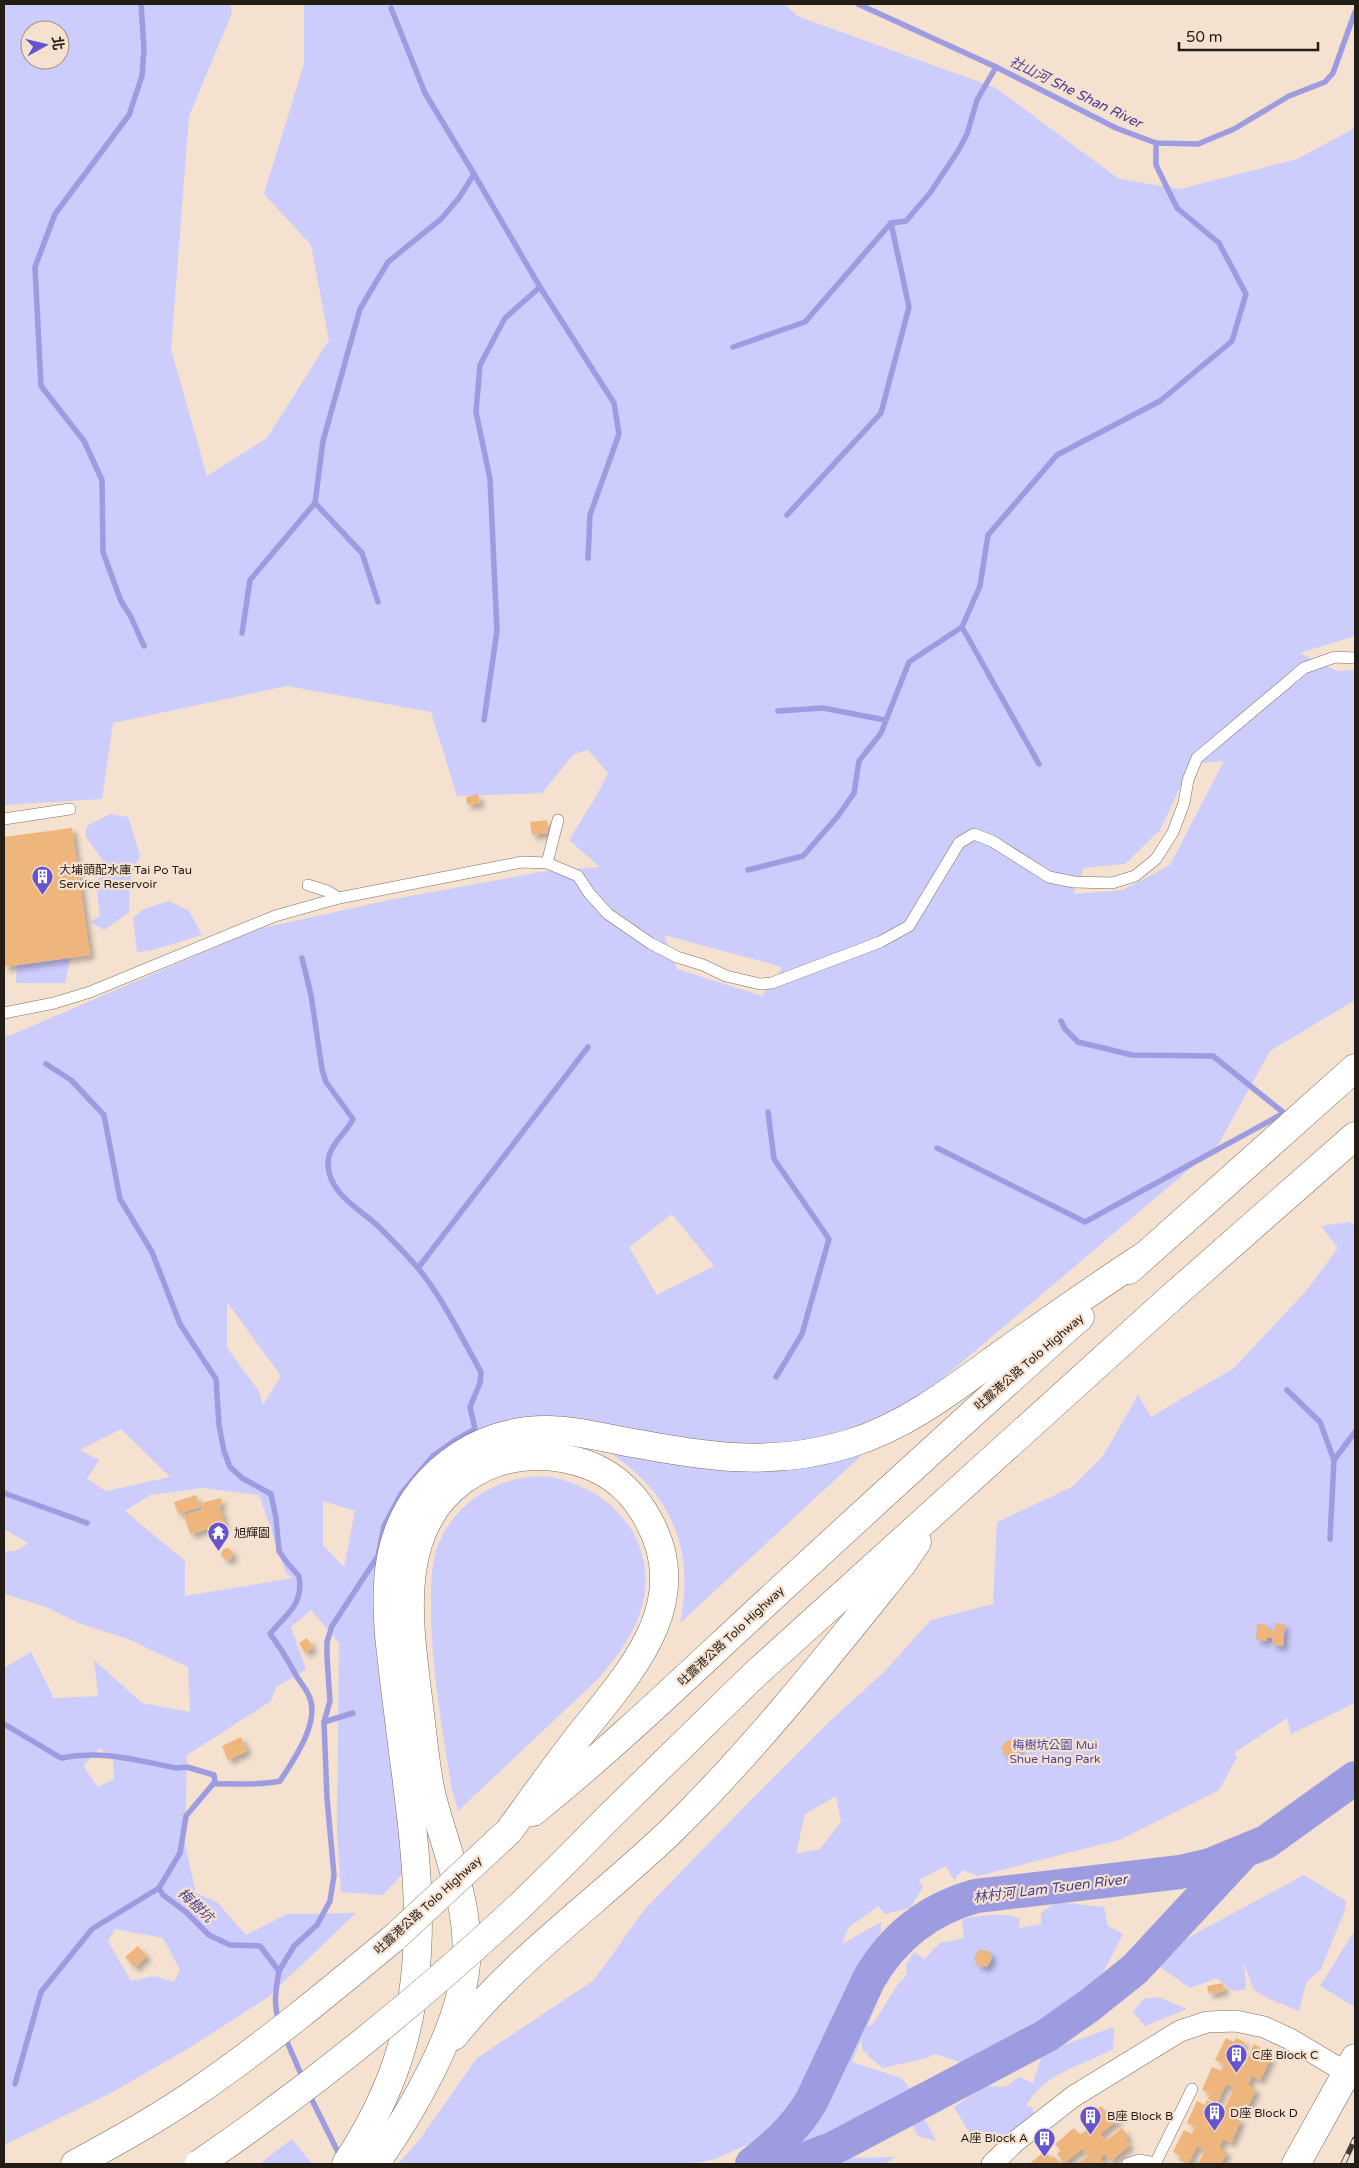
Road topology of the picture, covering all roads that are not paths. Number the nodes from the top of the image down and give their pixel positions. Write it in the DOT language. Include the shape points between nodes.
graph roads {
  1 [pos="1355,658"];
  2 [pos="70,809"];
  3 [pos="4,819"];
  4 [pos="558,820"];
  5 [pos="547,863"];
  6 [pos="308,885"];
  7 [pos="338,898"];
  8 [pos="4,1013"];
  9 [pos="1355,1068"];
  10 [pos="1355,1136"];
  11 [pos="1141,1258"];
  12 [pos="941,1505"];
  13 [pos="566,1771"];
  14 [pos="436,2058"];
  15 [pos="1351,2066"];
  16 [pos="1192,2089"];
  17 [pos="1155,2163"];
  18 [pos="75,2164"];
  19 [pos="199,2164"];
  20 [pos="346,2164"];
  21 [pos="374,2164"];
  22 [pos="992,2164"];
  23 [pos="1127,2164"];
  24 [pos="1296,2164"];
  1 -- 5 [label="lane" via="1335,657 1304,668 1197,758 1173,832 1156,860 1134,876 1112,883 1074,882 1049,876 992,841 974,834 959,843 910,926 880,942 772,983 760,984 726,976 650,943 608,914 578,876"];
  2 -- 3 [label="lane"];
  4 -- 5 [label="lane"];
  5 -- 7 [label="lane" via="522,862"];
  6 -- 7 [label="lane"];
  7 -- 8 [label="lane" via="275,916 90,992"];
  9 -- 11 [label="main road, 吐露港公路 Tolo Highway"];
  10 -- 12 [label="main road"];
  11 -- 13 [label="main road, 吐露港公路 Tolo Highway" via="1100,1300"];
  11 -- 20 [label="main road" via="930,1406 849,1444 779,1458 726,1458 563,1431 534,1430 507,1435 474,1447 444,1466 425,1486 397,1536 389,1581 389,1635 416,1861 417,1959 398,2059 378,2106"];
  12 -- 14 [label="main road" via="902,1564 779,1716 668,1833 503,1980"];
  12 -- 19 [label="main road, bridge" via="753,1676 522,1904 434,1983 308,2085"];
  13 -- 14 [label="main road" via="613,1692 646,1646 661,1608 664,1590 662,1552 644,1511 614,1479 573,1460 520,1456 476,1472 446,1494 420,1538 410,1579 412,1643 430,1787 463,1904 466,1930 464,1980 457,2008"];
  13 -- 18 [label="main road, 吐露港公路 Tolo Highway, bridge" via="509,1831 396,1937 299,2016 194,2094"];
  14 -- 21 [label="main road" via="404,2120"];
  15 -- 22 [label="street" via="1264,2026 1236,2021 1207,2022 1180,2031 1074,2096"];
  15 -- 24 [label="main road"];
  16 -- 17 [label="lane"];
  17 -- 23 [label="lane" via="1139,2160"];
}
